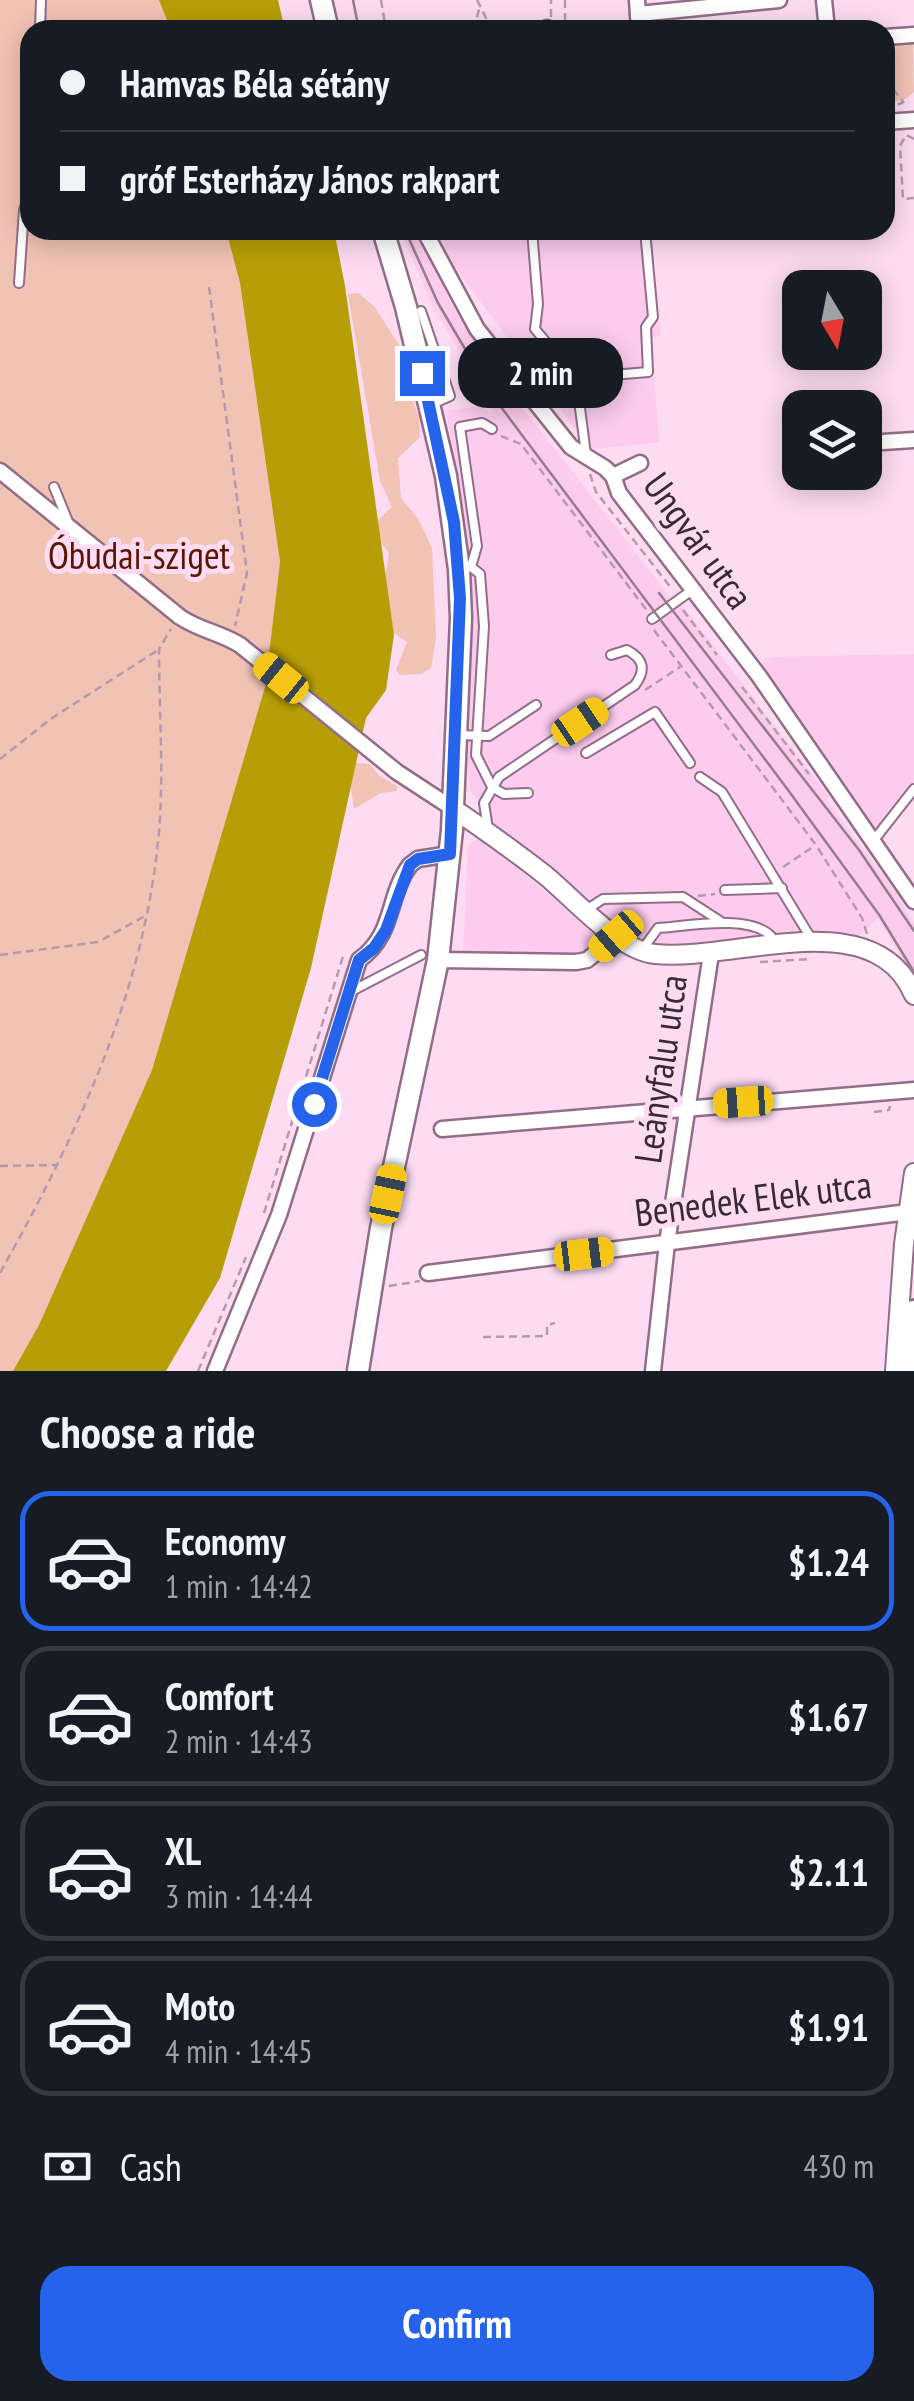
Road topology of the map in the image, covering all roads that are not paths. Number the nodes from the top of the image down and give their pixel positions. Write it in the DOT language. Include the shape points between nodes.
graph roads {
  1 [pos="778,0"];
  2 [pos="638,15"];
  3 [pos="22,240"];
  4 [pos="385,240"];
  5 [pos="429,240"];
  6 [pos="533,240"];
  7 [pos="646,240"];
  8 [pos="19,283"];
  9 [pos="422,312"];
  10 [pos="576,378"];
  11 [pos="430,406"];
  12 [pos="492,429"];
  13 [pos="914,440"];
  14 [pos="883,442"];
  15 [pos="586,458"];
  16 [pos="640,462"];
  17 [pos="0,470"];
  18 [pos="613,476"];
  19 [pos="54,487"];
  20 [pos="70,528"];
  21 [pos="465,568"];
  22 [pos="692,590"];
  23 [pos="652,619"];
  24 [pos="611,655"];
  25 [pos="536,705"];
  26 [pos="455,735"];
  27 [pos="477,737"];
  28 [pos="586,753"];
  29 [pos="690,763"];
  30 [pos="700,778"];
  31 [pos="492,787"];
  32 [pos="914,789"];
  33 [pos="528,793"];
  34 [pos="452,808"];
  35 [pos="489,833"];
  36 [pos="873,841"];
  37 [pos="450,854"];
  38 [pos="782,888"];
  39 [pos="726,890"];
  40 [pos="914,901"];
  41 [pos="586,910"];
  42 [pos="723,924"];
  43 [pos="616,936"];
  44 [pos="812,944"];
  45 [pos="772,947"];
  46 [pos="641,952"];
  47 [pos="430,958"];
  48 [pos="710,960"];
  49 [pos="348,993"];
  50 [pos="914,995"];
  51 [pos="914,1090"];
  52 [pos="690,1106"];
  53 [pos="442,1129"];
  54 [pos="914,1173"];
  55 [pos="908,1212"];
  56 [pos="667,1243"];
  57 [pos="428,1273"];
  58 [pos="914,1312"];
  59 [pos="903,1367"];
  60 [pos="215,1371"];
  61 [pos="358,1371"];
  62 [pos="653,1371"];
  1 -- 2 [label="street"];
  3 -- 8 [label="lane"];
  4 -- 11 [label="main road"];
  5 -- 15 [label="street, Ungvár utca" via="477,329"];
  6 -- 10 [label="lane" via="535,329"];
  7 -- 10 [label="lane" via="653,316 646,326 648,372"];
  9 -- 11 [label="lane" via="450,396"];
  10 -- 15 [label="lane"];
  11 -- 21 [label="main road"];
  12 -- 21 [label="lane" via="482,423 460,426 477,546"];
  13 -- 14 [label="street"];
  15 -- 18 [label="street, Ungvár utca"];
  16 -- 18 [label="street"];
  17 -- 20 [label="street"];
  18 -- 22 [label="street, Ungvár utca"];
  19 -- 20 [label="lane"];
  20 -- 34 [label="street" via="180,617 252,654 396,772"];
  21 -- 26 [label="main road"];
  21 -- 27 [label="lane" via="480,574 483,612"];
  22 -- 23 [label="lane"];
  22 -- 36 [label="street, Ungvár utca"];
  24 -- 31 [label="lane" via="637,655 643,666 635,685"];
  25 -- 27 [label="lane"];
  26 -- 27 [label="lane"];
  26 -- 34 [label="main road"];
  27 -- 31 [label="lane" via="476,755"];
  28 -- 29 [label="lane" via="655,712"];
  30 -- 38 [label="lane" via="722,792"];
  31 -- 33 [label="lane"];
  31 -- 35 [label="lane" via="484,803"];
  32 -- 36 [label="lane"];
  34 -- 35 [label="street"];
  34 -- 37 [label="main road"];
  35 -- 41 [label="street"];
  36 -- 40 [label="street, Ungvár utca"];
  37 -- 47 [label="main road"];
  37 -- 49 [label="street" via="418,859 405,872 386,930 359,960"];
  38 -- 39 [label="lane"];
  38 -- 44 [label="lane"];
  41 -- 42 [label="lane" via="603,898 683,897"];
  41 -- 43 [label="street"];
  42 -- 45 [label="lane" via="762,927"];
  42 -- 46 [label="lane" via="658,928"];
  43 -- 46 [label="street"];
  43 -- 47 [label="street" via="576,962"];
  44 -- 45 [label="street"];
  44 -- 50 [label="street" via="867,948 892,961"];
  45 -- 48 [label="street"];
  46 -- 48 [label="street"];
  47 -- 49 [label="lane"];
  47 -- 61 [label="main road"];
  48 -- 52 [label="street, Leányfalu utca"];
  49 -- 60 [label="street" via="279,1215"];
  51 -- 52 [label="street"];
  52 -- 53 [label="street"];
  52 -- 56 [label="street, Leányfalu utca"];
  54 -- 55 [label="street"];
  55 -- 56 [label="street, Benedek Elek utca"];
  55 -- 59 [label="street"];
  56 -- 57 [label="street, Benedek Elek utca"];
  56 -- 62 [label="street, Leányfalu utca"];
  58 -- 59 [label="main road"];
}
